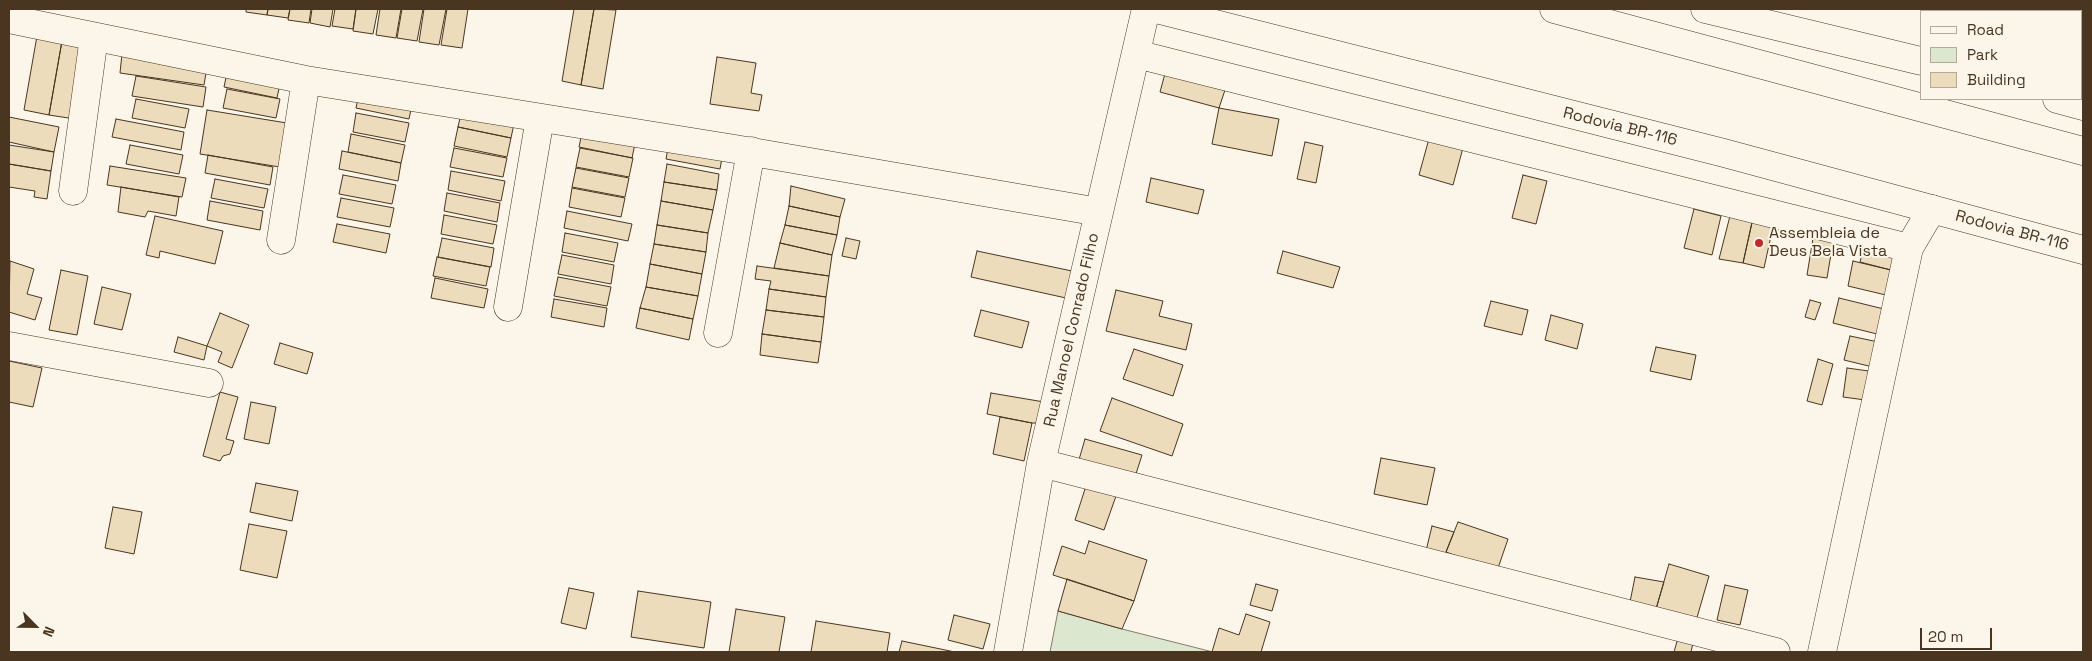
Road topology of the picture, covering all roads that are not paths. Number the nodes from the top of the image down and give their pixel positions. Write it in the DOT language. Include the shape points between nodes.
graph roads {
  1 [pos="1146,9"];
  2 [pos="1156,9"];
  3 [pos="1554,9"];
  4 [pos="1705,9"];
  5 [pos="9,20"];
  6 [pos="94,37"];
  7 [pos="1136,54"];
  8 [pos="1920,61"];
  9 [pos="306,80"];
  10 [pos="2061,100"];
  11 [pos="1931,104"];
  12 [pos="2083,106"];
  13 [pos="540,118"];
  14 [pos="2083,151"];
  15 [pos="751,152"];
  16 [pos="72,191"];
  17 [pos="1932,209"];
  18 [pos="1099,212"];
  19 [pos="281,240"];
  20 [pos="1909,248"];
  21 [pos="2083,250"];
  22 [pos="508,306"];
  23 [pos="718,333"];
  24 [pos="9,346"];
  25 [pos="208,383"];
  26 [pos="1042,463"];
  27 [pos="1008,652"];
  28 [pos="1776,652"];
  29 [pos="1822,652"];
  1 -- 7 [label="main road, Rua Manoel Conrado Filho"];
  2 -- 17 [label="main road, Rodovia BR-116"];
  3 -- 11 [label="main road"];
  4 -- 8 [label="main road"];
  5 -- 6 [label="main road"];
  6 -- 9 [label="main road"];
  6 -- 16 [label="main road"];
  7 -- 18 [label="main road, Rua Manoel Conrado Filho"];
  7 -- 20 [label="main road"];
  9 -- 13 [label="main road"];
  9 -- 19 [label="main road"];
  10 -- 12 [label="main road"];
  11 -- 14 [label="main road"];
  13 -- 15 [label="main road"];
  13 -- 22 [label="main road"];
  15 -- 18 [label="main road"];
  15 -- 23 [label="main road"];
  17 -- 20 [label="main road"];
  17 -- 21 [label="main road, Rodovia BR-116"];
  18 -- 26 [label="main road, Rua Manoel Conrado Filho"];
  20 -- 29 [label="main road"];
  24 -- 25 [label="main road"];
  26 -- 27 [label="main road, Rua Manoel Conrado Filho"];
  26 -- 28 [label="main road"];
}
